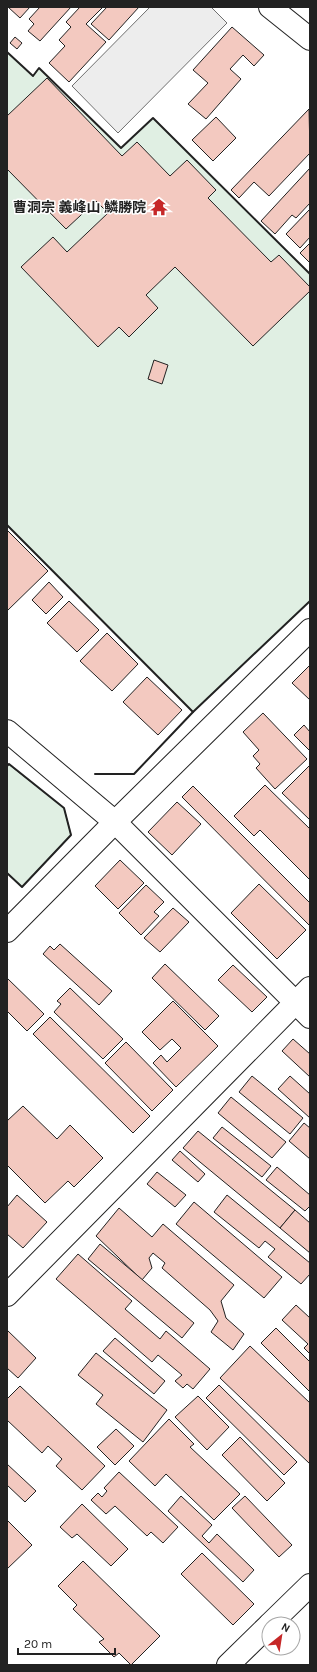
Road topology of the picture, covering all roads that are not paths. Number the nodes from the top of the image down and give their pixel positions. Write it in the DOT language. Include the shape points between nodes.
graph roads {
  1 [pos="270,7"];
  2 [pos="310,39"];
  3 [pos="310,630"];
  4 [pos="7,731"];
  5 [pos="115,822"];
  6 [pos="7,931"];
  7 [pos="305,1003"];
  8 [pos="7,1295"];
  9 [pos="310,1586"];
  10 [pos="279,1616"];
  11 [pos="261,1634"];
  12 [pos="228,1665"];
  1 -- 2 [label="street"];
  3 -- 5 [label="street"];
  4 -- 5 [label="street"];
  5 -- 6 [label="street"];
  5 -- 7 [label="street"];
  7 -- 8 [label="street"];
  9 -- 10 [label="street"];
  11 -- 12 [label="street"];
}
